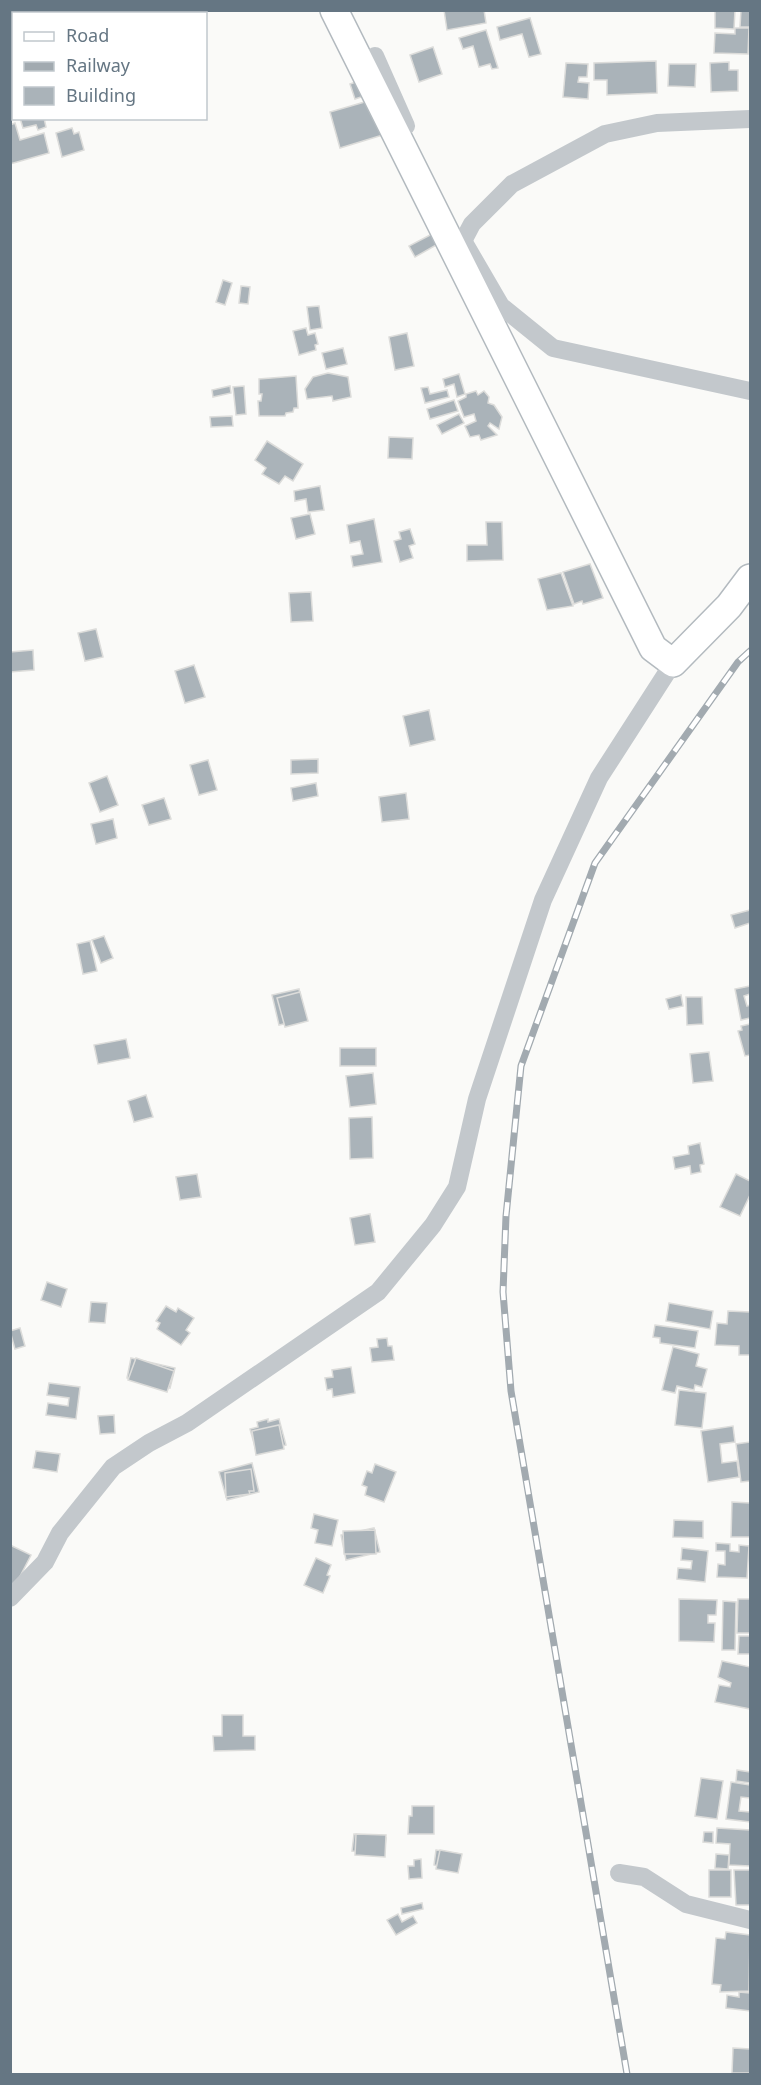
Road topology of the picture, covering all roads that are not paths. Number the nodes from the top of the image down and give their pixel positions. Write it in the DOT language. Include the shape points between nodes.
graph roads {
  1 [pos="334,10"];
  2 [pos="375,56"];
  3 [pos="750,119"];
  4 [pos="463,241"];
  5 [pos="750,391"];
  6 [pos="750,578"];
  7 [pos="673,663"];
  8 [pos="10,1598"];
  9 [pos="619,1873"];
  10 [pos="750,1920"];
  1 -- 7 [label="street" via="653,648"];
  2 -- 4 [label="street" via="440,200"];
  3 -- 4 [label="street" via="657,123 605,134 512,184 472,224"];
  4 -- 5 [label="street" via="501,306 553,348"];
  6 -- 7 [label="street" via="729,606"];
  7 -- 8 [label="street" via="600,778 543,900 477,1099 456,1187 433,1225 378,1292 186,1423 113,1467 60,1533 45,1562"];
  9 -- 10 [label="street" via="644,1877 686,1905"];
}
